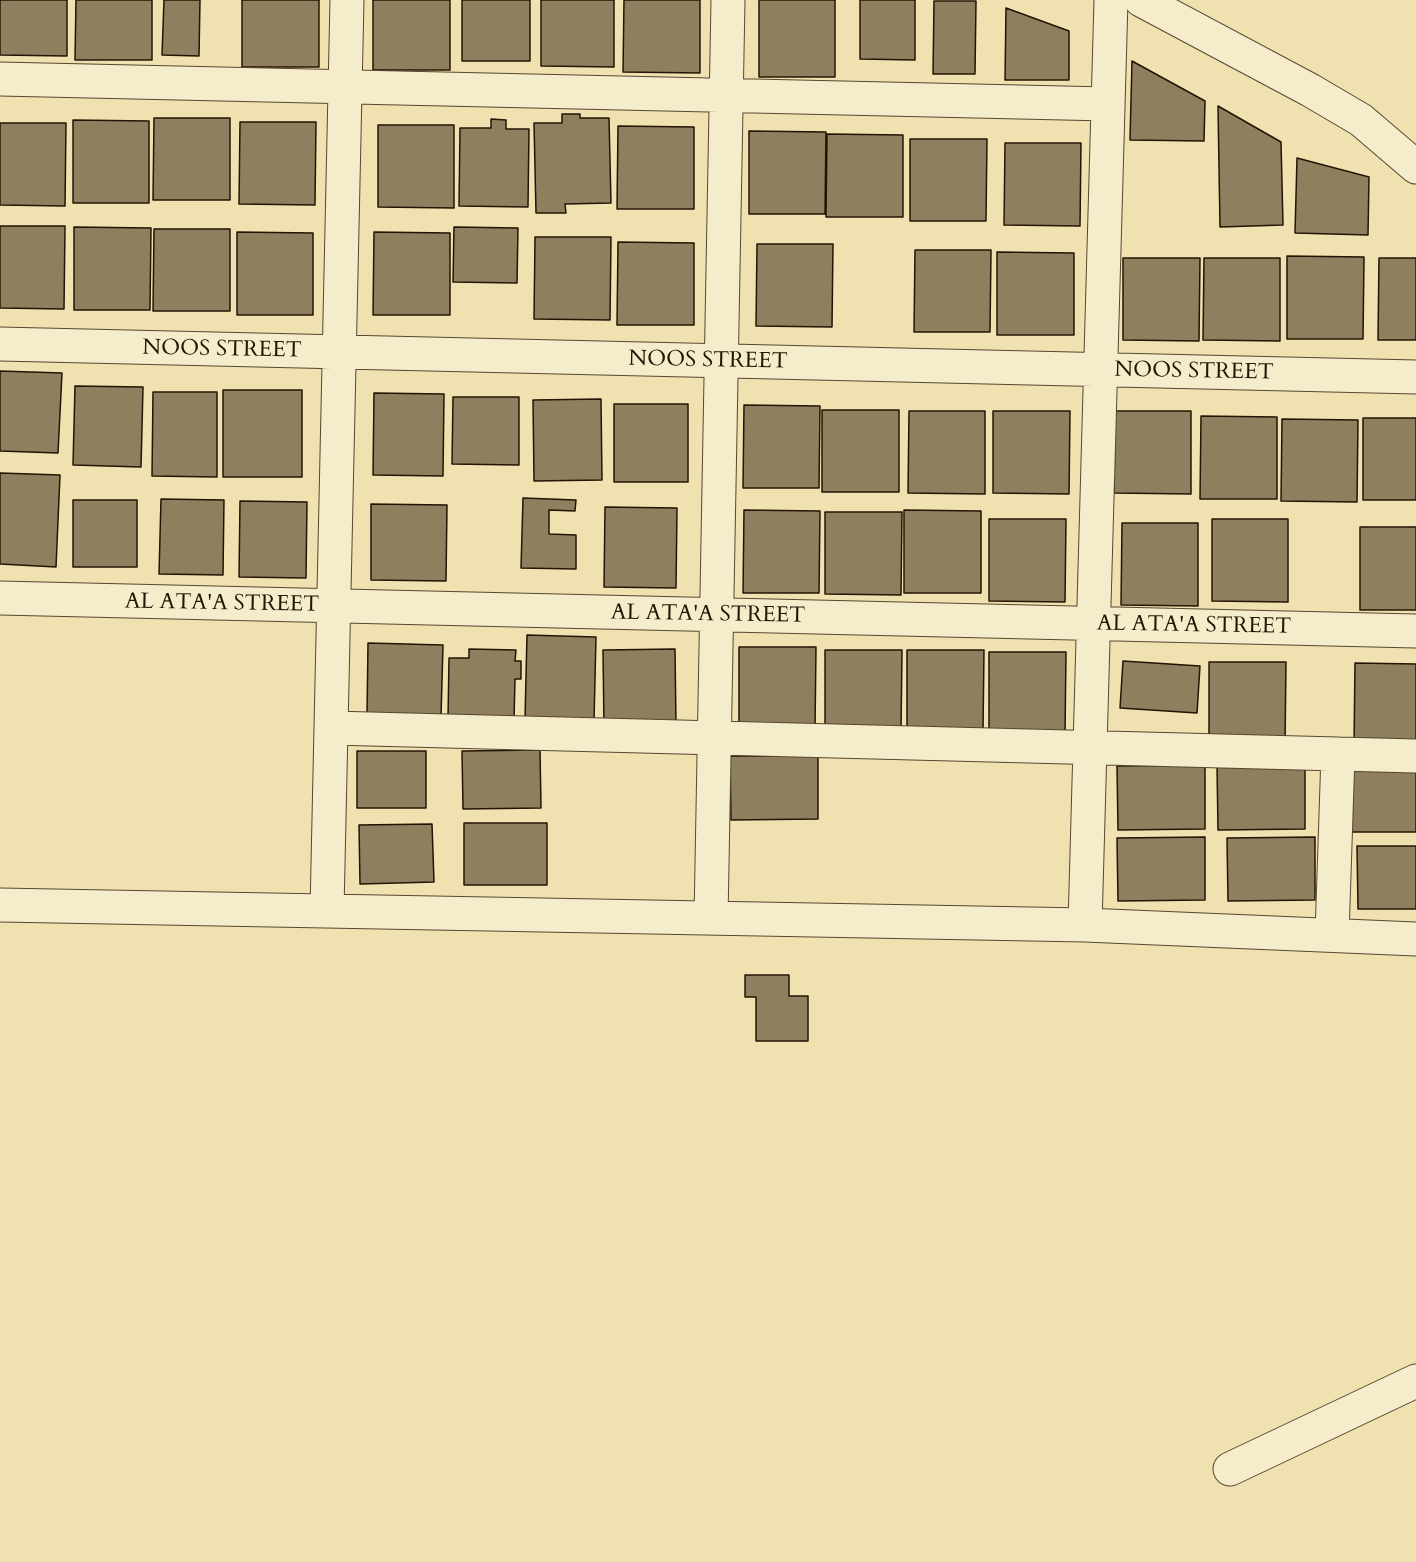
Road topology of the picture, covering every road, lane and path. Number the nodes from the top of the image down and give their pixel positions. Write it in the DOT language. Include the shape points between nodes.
graph roads {
  1 [pos="347,0"];
  2 [pos="728,0"];
  3 [pos="1111,0"];
  4 [pos="1141,0"];
  5 [pos="0,79"];
  6 [pos="345,87"];
  7 [pos="727,96"];
  8 [pos="1108,104"];
  9 [pos="1416,167"];
  10 [pos="0,345"];
  11 [pos="339,352"];
  12 [pos="722,361"];
  13 [pos="1101,370"];
  14 [pos="1416,377"];
  15 [pos="0,598"];
  16 [pos="334,606"];
  17 [pos="717,615"];
  18 [pos="1093,624"];
  19 [pos="1416,631"];
  20 [pos="331,728"];
  21 [pos="714,738"];
  22 [pos="1090,748"];
  23 [pos="1338,754"];
  24 [pos="1416,756"];
  25 [pos="0,904"];
  26 [pos="327,910"];
  27 [pos="711,918"];
  28 [pos="1084,925"];
  29 [pos="1332,935"];
  30 [pos="1416,939"];
  31 [pos="1416,1381"];
  32 [pos="1230,1468"];
  1 -- 6 [label="street"];
  2 -- 7 [label="street"];
  3 -- 8 [label="street"];
  4 -- 9 [label="street" via="1361,120"];
  5 -- 6 [label="street"];
  6 -- 7 [label="street"];
  6 -- 11 [label="street"];
  7 -- 8 [label="street"];
  7 -- 12 [label="street"];
  8 -- 13 [label="street"];
  10 -- 11 [label="street, NOOS STREET"];
  11 -- 12 [label="street, NOOS STREET"];
  11 -- 16 [label="street"];
  12 -- 13 [label="street, NOOS STREET"];
  12 -- 17 [label="street"];
  13 -- 14 [label="street, NOOS STREET"];
  13 -- 18 [label="street"];
  15 -- 16 [label="street, AL ATA'A STREET"];
  16 -- 17 [label="street, AL ATA'A STREET"];
  16 -- 20 [label="street"];
  17 -- 18 [label="street, AL ATA'A STREET"];
  17 -- 21 [label="street"];
  18 -- 19 [label="street, AL ATA'A STREET"];
  18 -- 22 [label="street"];
  20 -- 21 [label="street"];
  20 -- 26 [label="street"];
  21 -- 22 [label="street"];
  21 -- 27 [label="street"];
  22 -- 23 [label="street"];
  22 -- 28 [label="street"];
  23 -- 24 [label="street"];
  23 -- 29 [label="street"];
  25 -- 26 [label="street"];
  26 -- 27 [label="street"];
  27 -- 28 [label="street"];
  28 -- 29 [label="street"];
  29 -- 30 [label="street"];
  31 -- 32 [label="street"];
}
